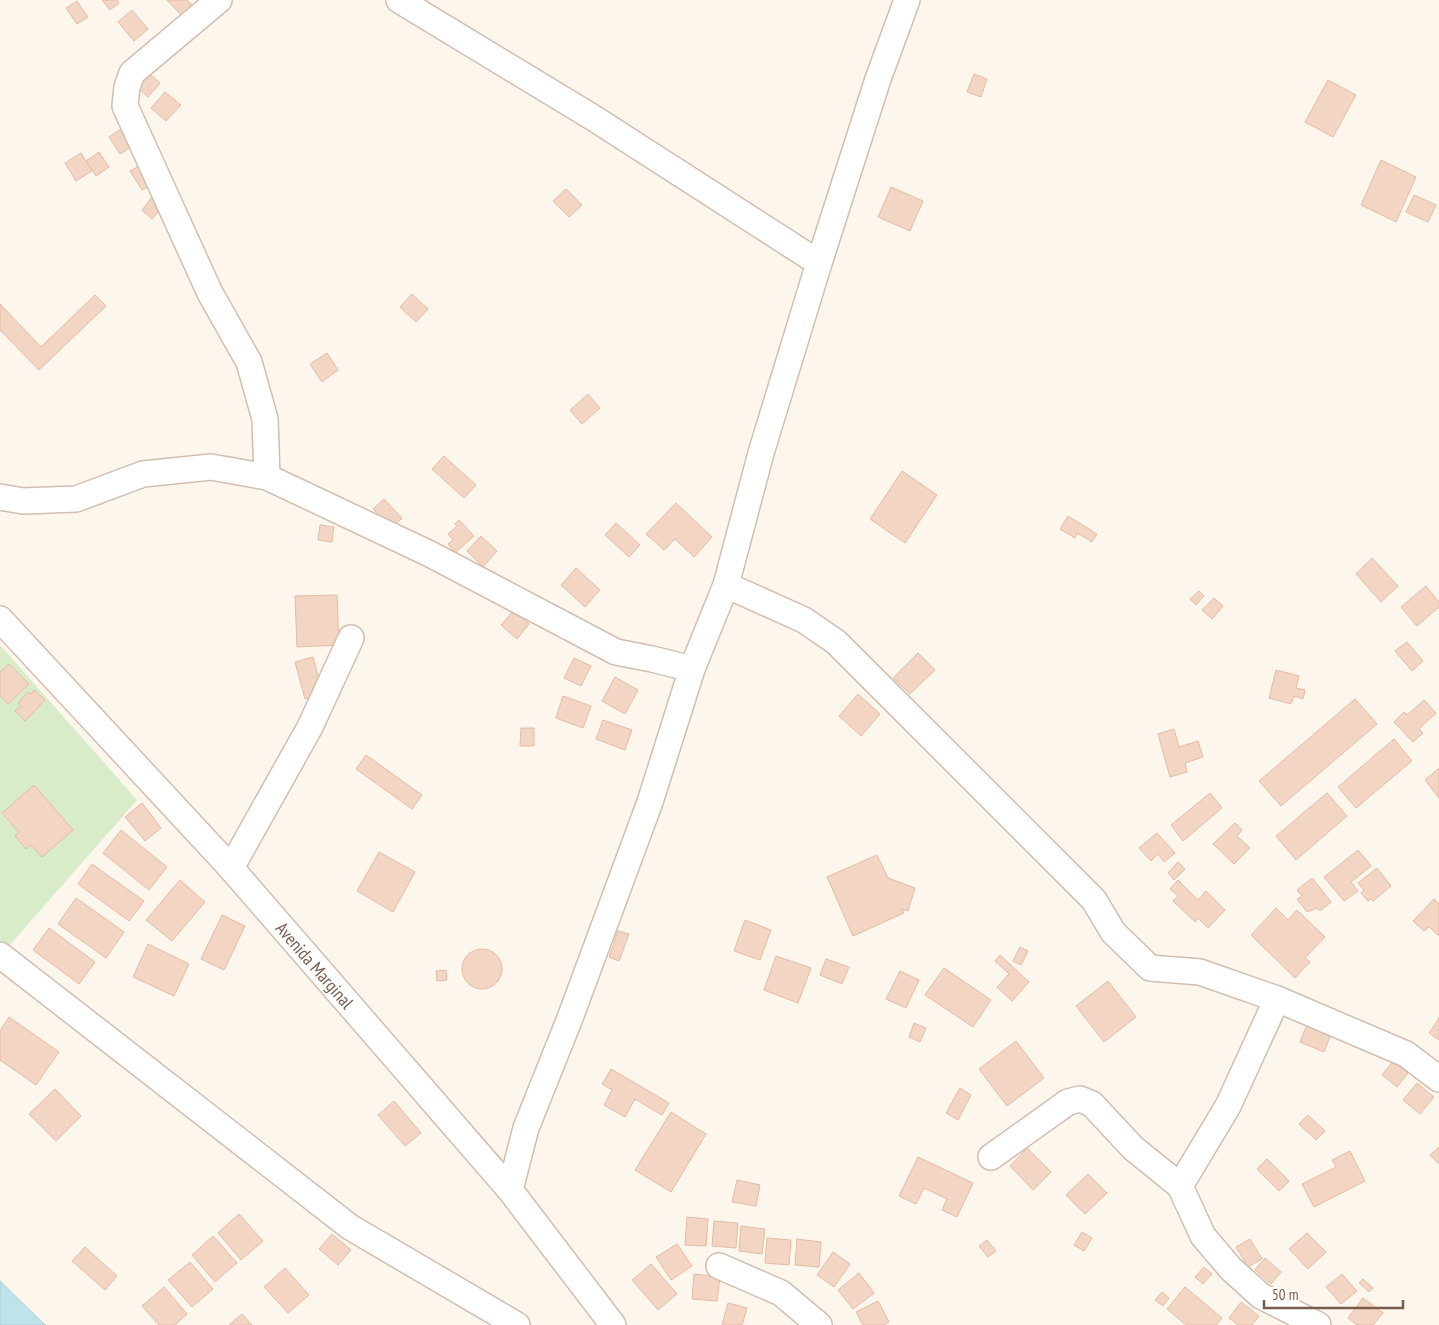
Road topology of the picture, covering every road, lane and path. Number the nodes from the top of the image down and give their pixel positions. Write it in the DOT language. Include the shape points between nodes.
graph roads {
  1 [pos="219,0"];
  2 [pos="399,0"];
  3 [pos="907,0"];
  4 [pos="819,263"];
  5 [pos="267,477"];
  6 [pos="0,497"];
  7 [pos="726,585"];
  8 [pos="0,619"];
  9 [pos="351,638"];
  10 [pos="692,670"];
  11 [pos="231,868"];
  12 [pos="0,955"];
  13 [pos="1277,999"];
  14 [pos="1439,1079"];
  15 [pos="991,1157"];
  16 [pos="1180,1186"];
  17 [pos="510,1190"];
  18 [pos="718,1266"];
  19 [pos="517,1325"];
  20 [pos="614,1325"];
  21 [pos="819,1325"];
  22 [pos="1318,1325"];
  1 -- 5 [label="street" via="132,73 125,106 206,284 249,362 265,419"];
  2 -- 4 [label="street" via="592,117"];
  3 -- 4 [label="street"];
  4 -- 7 [label="street" via="760,453"];
  5 -- 6 [label="street" via="210,466 143,474 76,499 23,501"];
  5 -- 10 [label="street" via="430,554 616,652"];
  7 -- 10 [label="street"];
  7 -- 13 [label="street" via="804,620 836,642 1094,900 1113,932 1150,968 1200,972"];
  8 -- 11 [label="street, Avenida Marginal"];
  9 -- 11 [label="street" via="310,727"];
  10 -- 17 [label="street" via="650,802 526,1128"];
  11 -- 17 [label="street, Avenida Marginal"];
  12 -- 19 [label="street" via="350,1227"];
  13 -- 14 [label="street" via="1406,1054"];
  13 -- 16 [label="street" via="1228,1106"];
  15 -- 16 [label="street" via="1068,1102 1080,1099 1092,1104 1133,1148"];
  16 -- 22 [label="street" via="1203,1236 1231,1269 1261,1296"];
  17 -- 20 [label="street, Avenida Marginal"];
  18 -- 21 [label="street" via="781,1293"];
}
